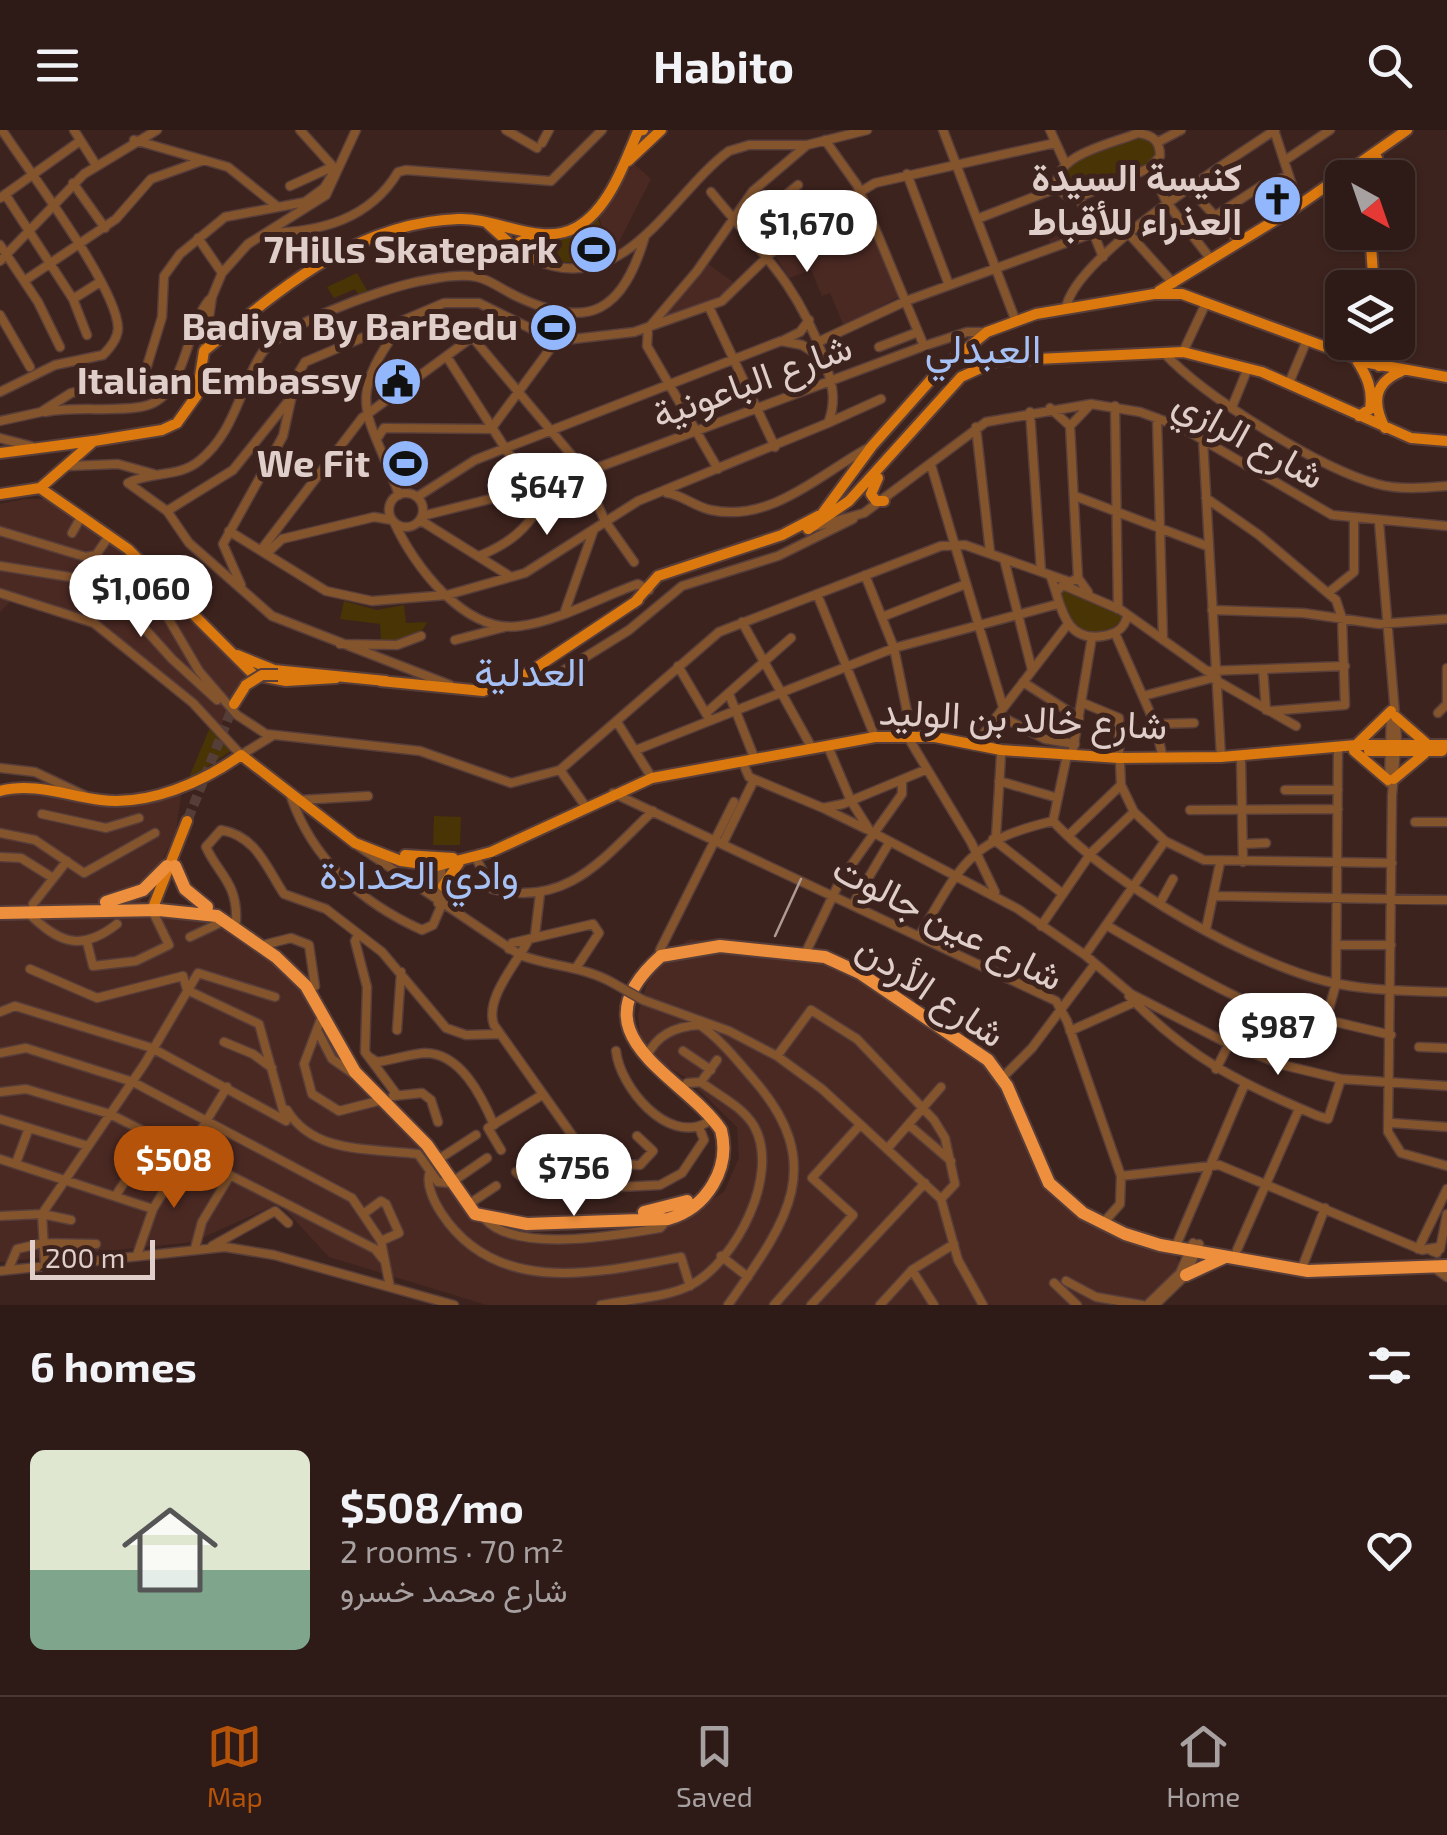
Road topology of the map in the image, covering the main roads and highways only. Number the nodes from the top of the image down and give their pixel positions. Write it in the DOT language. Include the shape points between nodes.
graph roads {
  1 [pos="661,130"];
  2 [pos="1410,130"];
  3 [pos="639,132"];
  4 [pos="1369,160"];
  5 [pos="624,165"];
  6 [pos="1325,189"];
  7 [pos="538,235"];
  8 [pos="533,258"];
  9 [pos="1154,294"];
  10 [pos="1325,346"];
  11 [pos="1357,360"];
  12 [pos="1362,360"];
  13 [pos="1379,360"];
  14 [pos="1379,366"];
  15 [pos="1401,372"];
  16 [pos="1447,377"];
  17 [pos="920,392"];
  18 [pos="935,405"];
  19 [pos="906,409"];
  20 [pos="1360,416"];
  21 [pos="920,422"];
  22 [pos="1385,428"];
  23 [pos="112,439"];
  24 [pos="94,440"];
  25 [pos="1447,441"];
  26 [pos="0,454"];
  27 [pos="891,458"];
  28 [pos="856,469"];
  29 [pos="45,489"];
  30 [pos="0,497"];
  31 [pos="879,503"];
  32 [pos="843,514"];
  33 [pos="782,535"];
  34 [pos="680,566"];
  35 [pos="643,588"];
  36 [pos="336,678"];
  37 [pos="431,683"];
  38 [pos="489,688"];
  39 [pos="236,709"];
  40 [pos="911,738"];
  41 [pos="1355,748"];
  42 [pos="1427,748"];
  43 [pos="1447,748"];
  44 [pos="1071,753"];
  45 [pos="748,760"];
  46 [pos="1120,760"];
  47 [pos="0,792"];
  48 [pos="617,794"];
  49 [pos="188,820"];
  50 [pos="497,849"];
  51 [pos="437,862"];
  52 [pos="459,862"];
  53 [pos="171,866"];
  54 [pos="442,886"];
  55 [pos="106,902"];
  56 [pos="0,905"];
  57 [pos="156,906"];
  58 [pos="207,907"];
  59 [pos="30,908"];
  60 [pos="0,913"];
  61 [pos="230,921"];
  62 [pos="775,950"];
  63 [pos="389,1098"];
  64 [pos="452,1181"];
  65 [pos="597,1218"];
  66 [pos="1177,1244"];
  67 [pos="1234,1253"];
  68 [pos="1439,1254"];
  1 -- 3 [label="main road"];
  1 -- 5 [label="main road"];
  2 -- 4 [label="main road"];
  3 -- 5 [label="main road"];
  5 -- 7 [label="main road" via="584,223"];
  6 -- 9 [label="main road"];
  7 -- 8 [label="main road" via="520,242"];
  7 -- 23 [label="main road" via="438,220 331,254 211,346 182,420"];
  9 -- 10 [label="main road" via="1182,294"];
  9 -- 17 [label="main road" via="1015,319 959,352"];
  11 -- 20 [label="main road" via="1372,398"];
  12 -- 14 [label="main road"];
  13 -- 14 [label="main road"];
  14 -- 15 [label="main road"];
  15 -- 16 [label="main road"];
  15 -- 22 [label="main road" via="1383,381 1376,395"];
  17 -- 18 [label="main road" via="922,404"];
  17 -- 19 [label="main road"];
  18 -- 20 [label="main road" via="961,378 996,361 1183,352 1248,368"];
  18 -- 21 [label="main road"];
  19 -- 21 [label="main road" via="919,410"];
  19 -- 28 [label="main road"];
  20 -- 22 [label="main road"];
  21 -- 27 [label="main road"];
  22 -- 25 [label="main road"];
  23 -- 24 [label="main road"];
  23 -- 29 [label="main road" via="92,446"];
  24 -- 26 [label="main road"];
  24 -- 29 [label="main road"];
  27 -- 31 [label="main road" via="872,491"];
  27 -- 32 [label="main road"];
  28 -- 32 [label="main road" via="840,497"];
  28 -- 33 [label="main road" via="822,514"];
  29 -- 30 [label="main road"];
  29 -- 36 [label="main road" via="147,568 253,669 286,681"];
  32 -- 33 [label="main road"];
  33 -- 34 [label="main road"];
  34 -- 35 [label="main road"];
  34 -- 35 [label="main road"];
  35 -- 38 [label="main road" via="634,603 534,669"];
  36 -- 37 [label="main road"];
  36 -- 39 [label="main road, bridge" via="259,676 246,685"];
  37 -- 38 [label="main road"];
  37 -- 38 [label="main road"];
  40 -- 44 [label="main road, شارع خالد بن الوليد"];
  40 -- 44 [label="main road, شارع خالد بن الوليد" via="1001,755"];
  40 -- 45 [label="main road, شارع خالد بن الوليد"];
  40 -- 45 [label="main road, شارع خالد بن الوليد" via="875,737"];
  41 -- 42 [label="main road, شارع خالد بن الوليد"];
  41 -- 42 [label="main road" via="1391,780"];
  41 -- 42 [label="main road" via="1393,714"];
  41 -- 46 [label="main road, شارع خالد بن الوليد"];
  41 -- 46 [label="main road, شارع خالد بن الوليد" via="1240,761"];
  42 -- 43 [label="main road, شارع خالد بن الوليد"];
  44 -- 46 [label="main road, شارع خالد بن الوليد"];
  45 -- 48 [label="main road, شارع خالد بن الوليد"];
  45 -- 48 [label="main road, شارع خالد بن الوليد" via="652,778"];
  47 -- 51 [label="main road, شارع خالد بن الوليد" via="29,788 124,800 196,781 241,755 354,843"];
  48 -- 50 [label="main road, شارع خالد بن الوليد"];
  49 -- 53 [label="main road"];
  50 -- 51 [label="main road, شارع خالد بن الوليد"];
  50 -- 52 [label="main road, شارع خالد بن الوليد"];
  51 -- 52 [label="main road, شارع خالد بن الوليد"];
  52 -- 54 [label="main road"];
  53 -- 55 [label="highway" via="142,890"];
  53 -- 57 [label="main road"];
  53 -- 58 [label="highway"];
  55 -- 57 [label="highway"];
  55 -- 59 [label="highway"];
  56 -- 59 [label="highway"];
  57 -- 58 [label="highway"];
  57 -- 59 [label="highway"];
  57 -- 61 [label="highway"];
  58 -- 61 [label="highway"];
  59 -- 60 [label="highway"];
  61 -- 63 [label="highway" via="299,978 358,1077"];
  61 -- 63 [label="highway" via="308,967 352,1059"];
  62 -- 65 [label="highway, شارع الأردن" via="673,940 634,979 625,1002 630,1048 702,1125 717,1146 717,1160 688,1200"];
  62 -- 65 [label="highway, شارع الأردن" via="714,946 661,956 634,992 633,1038 646,1060 718,1124 724,1158 709,1190 688,1210 668,1218"];
  62 -- 66 [label="highway, شارع الأردن" via="844,964 972,1047 1003,1078 1040,1169 1062,1197 1120,1232"];
  62 -- 66 [label="highway, شارع الأردن" via="838,958 866,971 988,1053 1006,1075 1052,1180 1069,1198 1105,1221"];
  63 -- 64 [label="highway"];
  63 -- 64 [label="highway" via="442,1157"];
  64 -- 65 [label="highway" via="494,1214"];
  64 -- 65 [label="highway" via="468,1208 485,1219 509,1224"];
  66 -- 67 [label="highway, شارع الأردن"];
  66 -- 67 [label="highway" via="1183,1274"];
  67 -- 68 [label="highway, شارع الأردن" via="1327,1272"];
  67 -- 68 [label="highway, شارع الأردن" via="1341,1270 1418,1251"];
}
